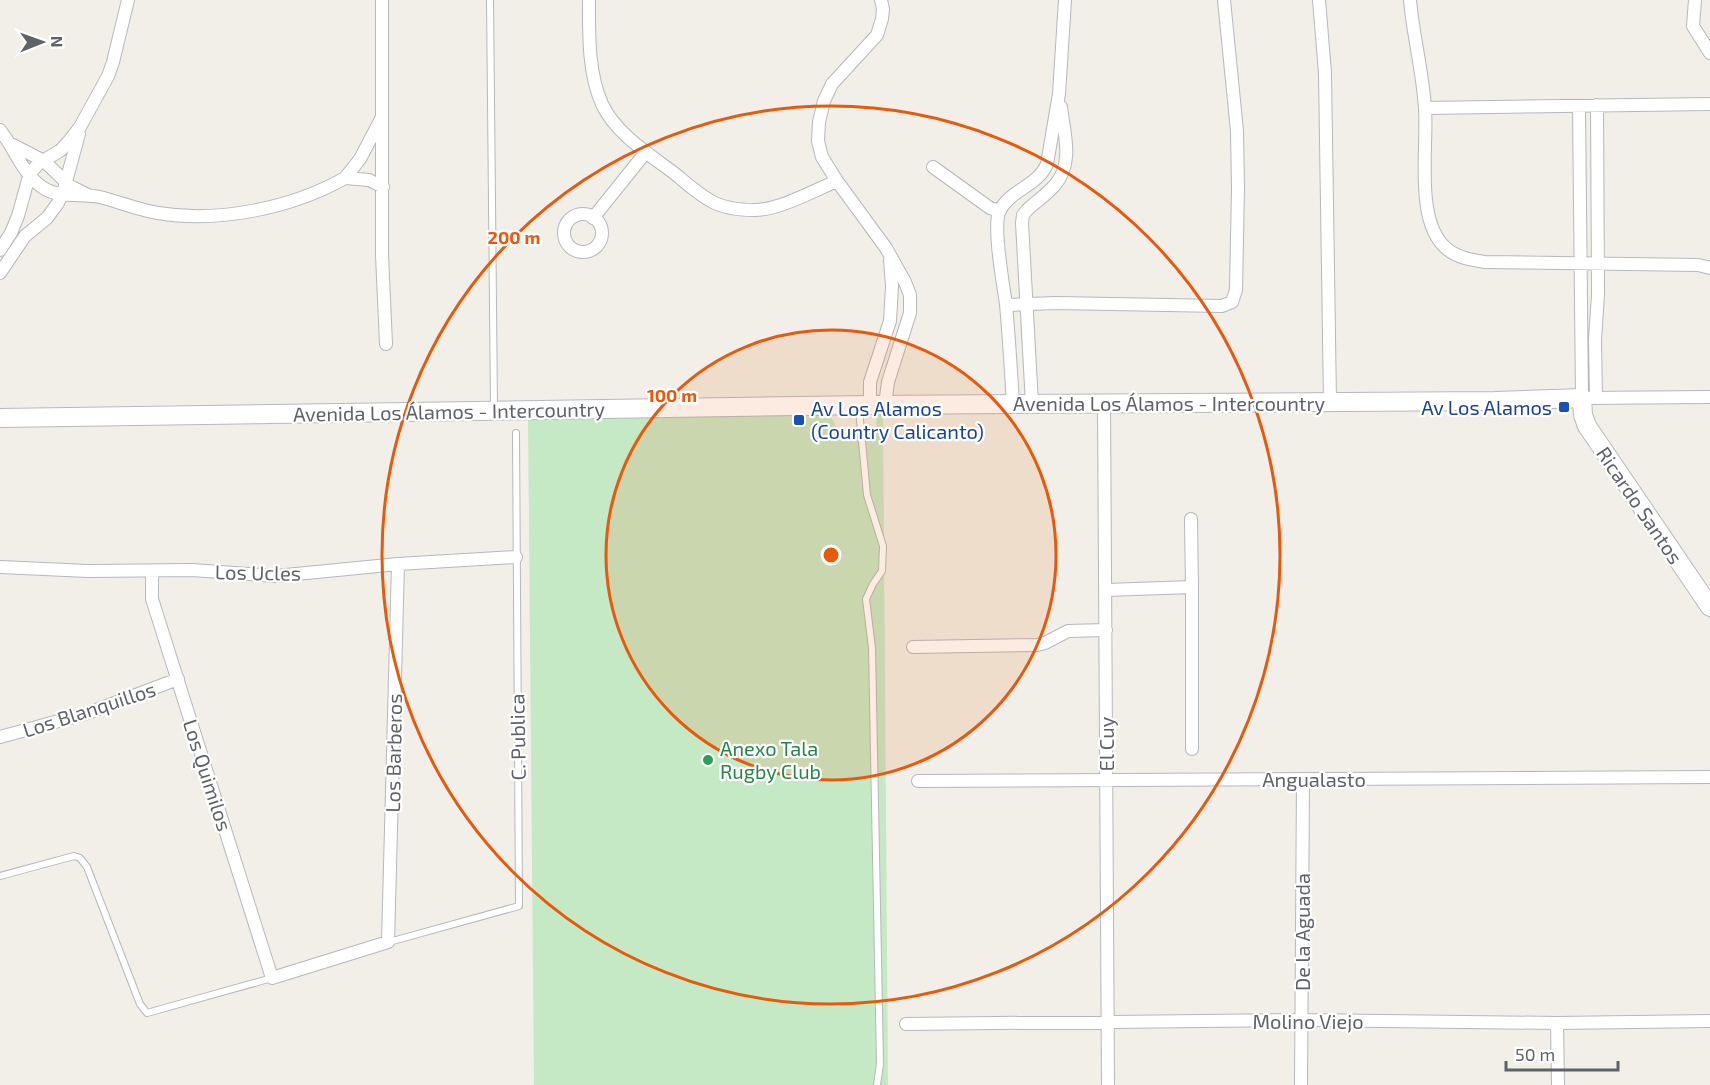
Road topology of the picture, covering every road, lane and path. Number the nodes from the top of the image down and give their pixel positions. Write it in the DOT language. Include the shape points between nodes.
graph roads {
  1 [pos="128,0"];
  2 [pos="382,0"];
  3 [pos="490,0"];
  4 [pos="589,0"];
  5 [pos="882,0"];
  6 [pos="1065,0"];
  7 [pos="1224,0"];
  8 [pos="1318,0"];
  9 [pos="1410,0"];
  10 [pos="1695,0"];
  11 [pos="1710,53"];
  12 [pos="1059,94"];
  13 [pos="1710,104"];
  14 [pos="1598,105"];
  15 [pos="1579,106"];
  16 [pos="1425,108"];
  17 [pos="382,118"];
  18 [pos="81,127"];
  19 [pos="0,130"];
  20 [pos="9,143"];
  21 [pos="646,152"];
  22 [pos="44,161"];
  23 [pos="933,166"];
  24 [pos="30,175"];
  25 [pos="345,178"];
  26 [pos="837,181"];
  27 [pos="66,182"];
  28 [pos="383,187"];
  29 [pos="61,195"];
  30 [pos="90,196"];
  31 [pos="1000,211"];
  32 [pos="593,218"];
  33 [pos="0,250"];
  34 [pos="889,253"];
  35 [pos="1580,263"];
  36 [pos="1597,264"];
  37 [pos="1708,266"];
  38 [pos="0,273"];
  39 [pos="1027,304"];
  40 [pos="1006,305"];
  41 [pos="386,344"];
  42 [pos="1710,397"];
  43 [pos="1589,398"];
  44 [pos="1330,402"];
  45 [pos="1104,403"];
  46 [pos="1013,404"];
  47 [pos="1032,404"];
  48 [pos="871,405"];
  49 [pos="494,411"];
  50 [pos="0,418"];
  51 [pos="516,433"];
  52 [pos="1191,519"];
  53 [pos="516,557"];
  54 [pos="398,564"];
  55 [pos="0,567"];
  56 [pos="152,571"];
  57 [pos="1192,587"];
  58 [pos="1106,590"];
  59 [pos="1710,607"];
  60 [pos="1106,630"];
  61 [pos="913,647"];
  62 [pos="178,679"];
  63 [pos="0,737"];
  64 [pos="1192,749"];
  65 [pos="1710,777"];
  66 [pos="1303,779"];
  67 [pos="1106,780"];
  68 [pos="918,781"];
  69 [pos="0,876"];
  70 [pos="388,942"];
  71 [pos="272,978"];
  72 [pos="1302,1020"];
  73 [pos="1710,1021"];
  74 [pos="1107,1022"];
  75 [pos="1557,1023"];
  76 [pos="906,1024"];
  77 [pos="877,1085"];
  78 [pos="1108,1085"];
  79 [pos="1301,1085"];
  80 [pos="1558,1085"];
  1 -- 18 [label="street" via="108,76"];
  2 -- 17 [label="street"];
  3 -- 49 [label="lane"];
  4 -- 21 [label="street" via="593,75 602,105 611,121"];
  5 -- 26 [label="street" via="877,35 832,84 824,101 818,141 822,157"];
  6 -- 12 [label="street"];
  7 -- 39 [label="street" via="1237,132 1236,290 1232,302 1222,306"];
  8 -- 44 [label="street" via="1325,73"];
  9 -- 16 [label="street"];
  10 -- 11 [label="street" via="1693,26"];
  12 -- 31 [label="street" via="1044,171"];
  12 -- 39 [label="street" via="1067,160 1056,184 1023,215"];
  13 -- 14 [label="street"];
  14 -- 15 [label="street"];
  14 -- 36 [label="street"];
  15 -- 16 [label="street"];
  15 -- 35 [label="street"];
  16 -- 35 [label="street" via="1425,203 1429,220 1445,248 1485,262"];
  17 -- 25 [label="street"];
  17 -- 28 [label="street"];
  18 -- 22 [label="street" via="61,150"];
  18 -- 27 [label="street"];
  19 -- 20 [label="street"];
  20 -- 22 [label="street"];
  20 -- 24 [label="street"];
  21 -- 26 [label="street" via="706,198 725,207 773,208"];
  21 -- 32 [label="street"];
  22 -- 24 [label="street"];
  22 -- 27 [label="street"];
  23 -- 31 [label="street" via="990,208"];
  24 -- 29 [label="street" via="42,188"];
  24 -- 33 [label="street" via="18,216"];
  25 -- 28 [label="street" via="369,180"];
  25 -- 30 [label="street" via="268,208 220,215 156,213"];
  26 -- 34 [label="street"];
  27 -- 29 [label="street"];
  27 -- 30 [label="street"];
  28 -- 41 [label="street"];
  29 -- 30 [label="street"];
  29 -- 38 [label="street" via="52,212 25,237"];
  31 -- 40 [label="street" via="997,227"];
  34 -- 48 [label="street" via="890,321 870,382"];
  34 -- 48 [label="street" via="905,282 911,304 888,382"];
  35 -- 36 [label="street"];
  35 -- 43 [label="street"];
  36 -- 37 [label="street"];
  36 -- 43 [label="street" via="1598,303"];
  39 -- 40 [label="street"];
  39 -- 47 [label="street"];
  40 -- 46 [label="street"];
  42 -- 43 [label="street"];
  43 -- 44 [label="main road, Avenida Los Álamos - Intercountry"];
  43 -- 59 [label="main road, Ricardo Santos" via="1583,416 1587,426"];
  44 -- 45 [label="main road, Avenida Los Álamos - Intercountry"];
  45 -- 47 [label="main road, Avenida Los Álamos - Intercountry"];
  45 -- 58 [label="street, El Cuy"];
  46 -- 47 [label="main road, Avenida Los Álamos - Intercountry"];
  46 -- 48 [label="main road, Avenida Los Álamos - Intercountry"];
  48 -- 49 [label="main road, Avenida Los Álamos - Intercountry"];
  48 -- 77 [label="lane" via="867,495 884,552 882,571 866,599 872,648 880,1064"];
  49 -- 50 [label="main road, Avenida Los Álamos - Intercountry"];
  51 -- 53 [label="lane, C. Publica"];
  52 -- 57 [label="street"];
  53 -- 54 [label="street, Los Ucles"];
  53 -- 70 [label="lane, C. Publica" via="519,906"];
  54 -- 56 [label="street, Los Ucles" via="276,576"];
  54 -- 70 [label="street, Los Barberos"];
  55 -- 56 [label="street, Los Ucles"];
  56 -- 62 [label="street, Los Quimilos" via="152,599"];
  57 -- 58 [label="street"];
  57 -- 64 [label="street"];
  58 -- 60 [label="street, El Cuy"];
  60 -- 61 [label="street" via="1068,631 1037,645"];
  60 -- 67 [label="street, El Cuy"];
  62 -- 63 [label="street, Los Blanquillos" via="88,713"];
  62 -- 71 [label="street, Los Quimilos"];
  65 -- 66 [label="street, Angualasto"];
  66 -- 67 [label="street, Angualasto"];
  66 -- 72 [label="street, De la Aguada"];
  67 -- 68 [label="street, Angualasto"];
  67 -- 74 [label="street, El Cuy"];
  69 -- 71 [label="lane" via="74,856 80,858 87,867 140,1005 147,1013"];
  70 -- 71 [label="street"];
  72 -- 74 [label="street, Molino Viejo"];
  72 -- 75 [label="street, Molino Viejo"];
  72 -- 79 [label="street, De la Aguada"];
  73 -- 75 [label="street, Molino Viejo"];
  74 -- 76 [label="street, Molino Viejo"];
  74 -- 78 [label="street, El Cuy"];
  75 -- 80 [label="street"];
}
